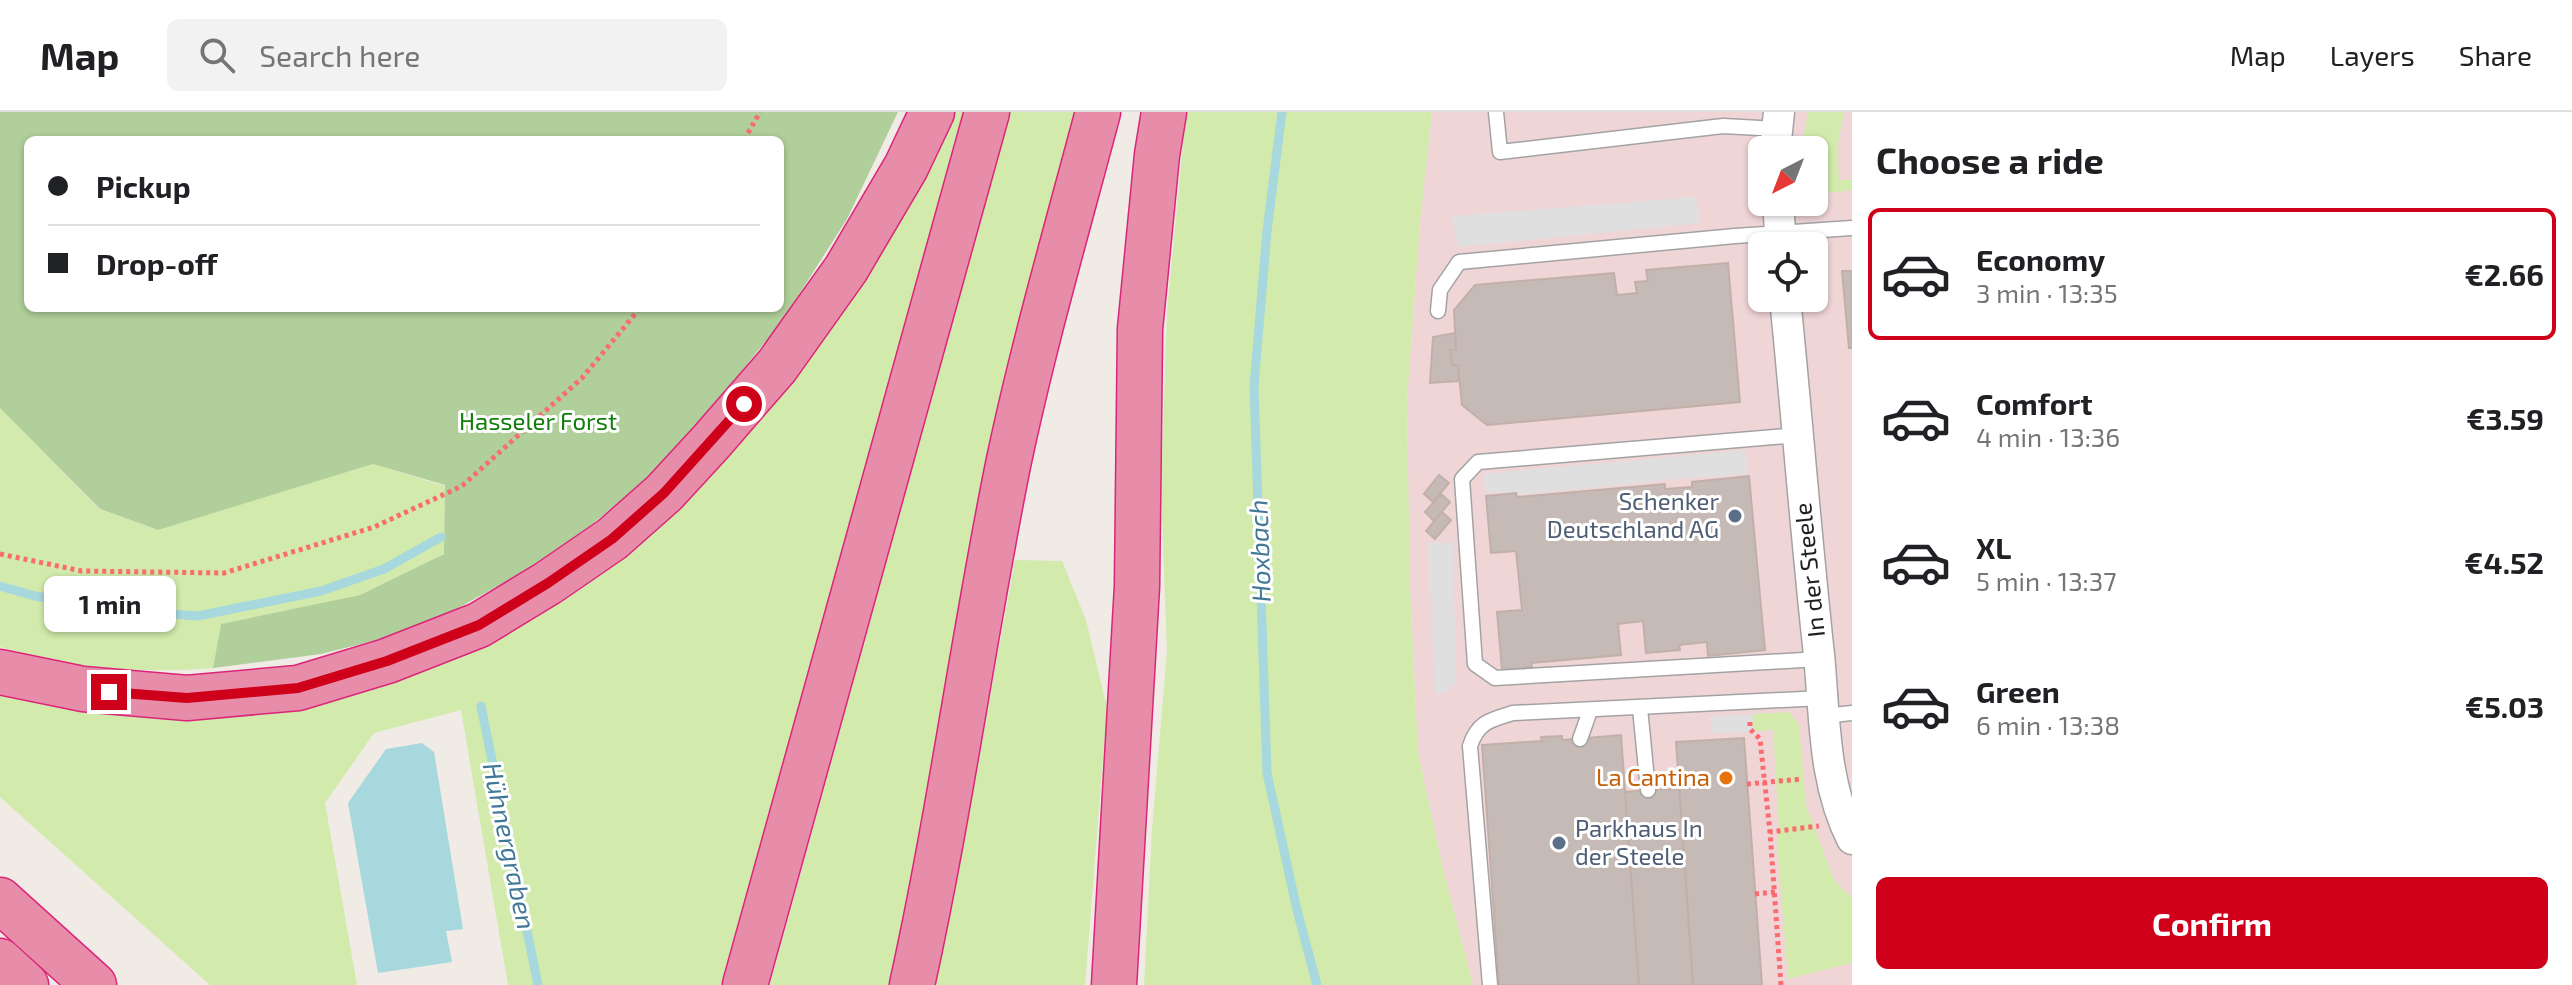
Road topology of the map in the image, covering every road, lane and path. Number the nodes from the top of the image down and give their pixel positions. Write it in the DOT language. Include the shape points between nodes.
graph roads {
  1 [pos="760,112"];
  2 [pos="932,112"];
  3 [pos="987,112"];
  4 [pos="1098,112"];
  5 [pos="1164,112"];
  6 [pos="1496,112"];
  7 [pos="1777,130"];
  8 [pos="746,136"];
  9 [pos="1852,228"];
  10 [pos="1828,232"];
  11 [pos="1748,237"];
  12 [pos="1438,311"];
  13 [pos="637,312"];
  14 [pos="1786,312"];
  15 [pos="1798,435"];
  16 [pos="0,554"];
  17 [pos="1819,659"];
  18 [pos="0,672"];
  19 [pos="1749,703"];
  20 [pos="1640,708"];
  21 [pos="1833,709"];
  22 [pos="1590,711"];
  23 [pos="1580,739"];
  24 [pos="1831,775"];
  25 [pos="1766,783"];
  26 [pos="1747,784"];
  27 [pos="1648,790"];
  28 [pos="1847,828"];
  29 [pos="1770,832"];
  30 [pos="1775,892"];
  31 [pos="1755,894"];
  32 [pos="0,900"];
  33 [pos="0,961"];
  34 [pos="96,984"];
  35 [pos="26,985"];
  36 [pos="745,985"];
  37 [pos="912,985"];
  38 [pos="1114,985"];
  39 [pos="1490,985"];
  40 [pos="1781,985"];
  1 -- 8 [label="path"];
  2 -- 18 [label="highway" via="846,269 777,366 711,442 612,539 479,625 298,688 187,698 83,689"];
  3 -- 36 [label="highway"];
  4 -- 37 [label="highway" via="1009,463"];
  5 -- 38 [label="highway" via="1140,329 1137,586"];
  6 -- 7 [label="lane" via="1500,152 1723,126"];
  9 -- 10 [label="lane"];
  11 -- 12 [label="lane" via="1459,262 1440,290"];
  13 -- 16 [label="path" via="582,378 462,486 374,527 224,573 82,571"];
  14 -- 15 [label="street, In der Steele"];
  15 -- 17 [label="street, In der Steele"];
  15 -- 17 [label="lane" via="1478,462 1462,479 1475,664 1495,678"];
  17 -- 21 [label="street, In der Steele"];
  19 -- 20 [label="lane"];
  19 -- 21 [label="lane"];
  19 -- 25 [label="path" via="1750,729 1760,739"];
  20 -- 22 [label="lane"];
  20 -- 27 [label="lane"];
  21 -- 24 [label="street, In der Steele"];
  22 -- 23 [label="lane"];
  22 -- 39 [label="lane" via="1513,713 1490,720 1475,732 1470,746"];
  24 -- 25 [label="path"];
  24 -- 28 [label="street, In der Steele"];
  25 -- 26 [label="path"];
  25 -- 29 [label="path"];
  28 -- 29 [label="path"];
  29 -- 30 [label="path"];
  30 -- 31 [label="path"];
  30 -- 40 [label="path"];
  32 -- 34 [label="highway"];
  33 -- 35 [label="highway"];
}
